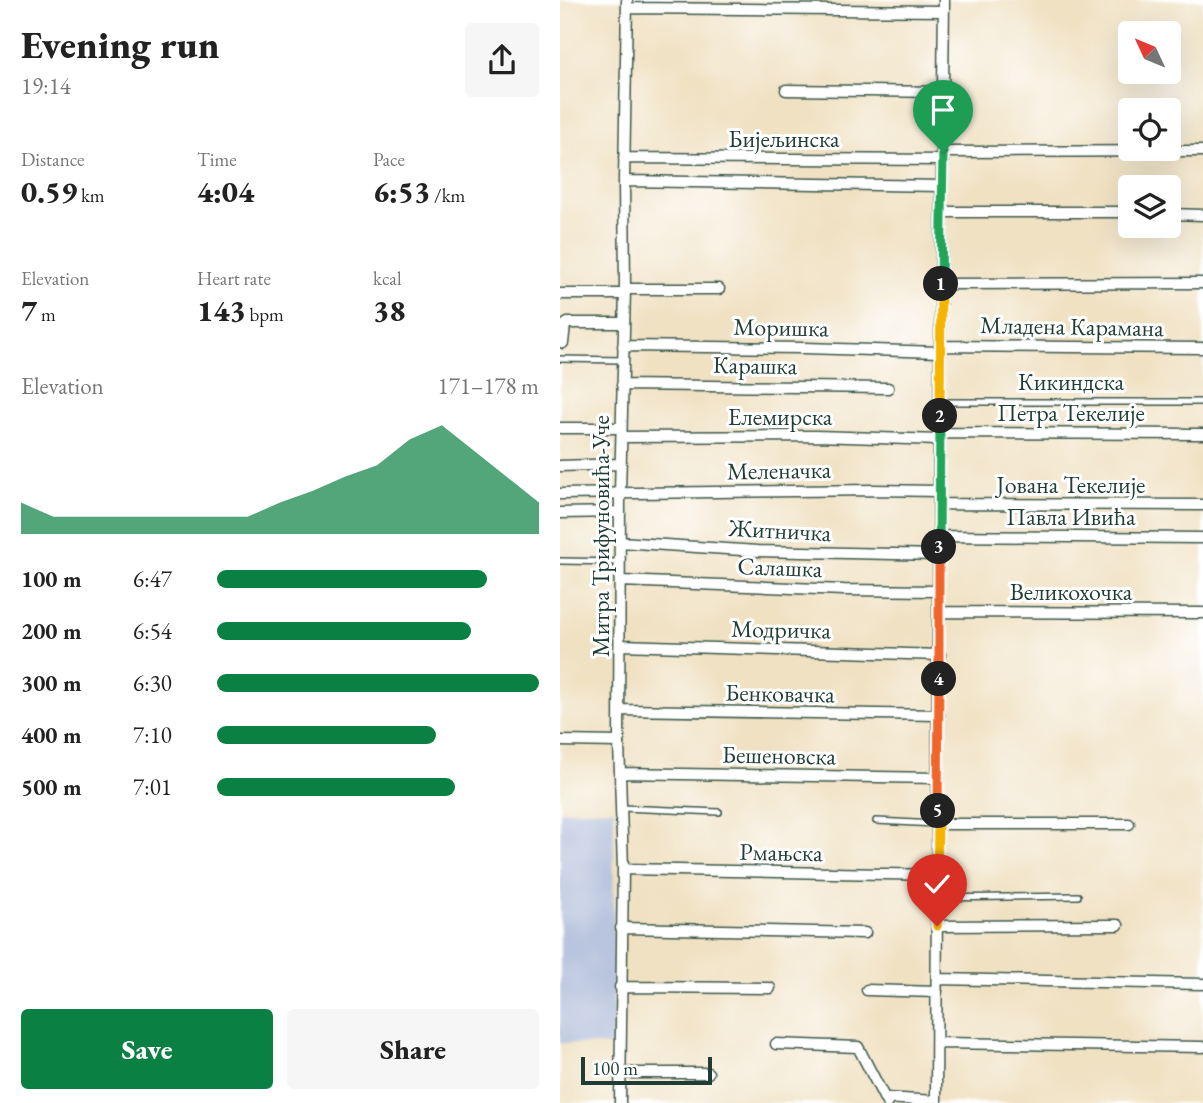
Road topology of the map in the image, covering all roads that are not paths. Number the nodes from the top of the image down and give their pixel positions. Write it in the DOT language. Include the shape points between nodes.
graph roads {
  1 [pos="627,4"];
  2 [pos="944,5"];
  3 [pos="786,90"];
  4 [pos="943,92"];
  5 [pos="1203,151"];
  6 [pos="943,156"];
  7 [pos="624,158"];
  8 [pos="624,181"];
  9 [pos="942,186"];
  10 [pos="942,212"];
  11 [pos="1118,212"];
  12 [pos="1181,214"];
  13 [pos="1203,215"];
  14 [pos="1203,283"];
  15 [pos="941,284"];
  16 [pos="719,289"];
  17 [pos="625,291"];
  18 [pos="560,294"];
  19 [pos="623,323"];
  20 [pos="563,343"];
  21 [pos="623,346"];
  22 [pos="1203,348"];
  23 [pos="940,349"];
  24 [pos="560,359"];
  25 [pos="622,360"];
  26 [pos="622,385"];
  27 [pos="888,387"];
  28 [pos="940,402"];
  29 [pos="1203,402"];
  30 [pos="560,428"];
  31 [pos="622,432"];
  32 [pos="1203,434"];
  33 [pos="939,436"];
  34 [pos="621,464"];
  35 [pos="560,466"];
  36 [pos="938,491"];
  37 [pos="620,493"];
  38 [pos="560,494"];
  39 [pos="939,505"];
  40 [pos="1203,505"];
  41 [pos="620,512"];
  42 [pos="560,513"];
  43 [pos="939,536"];
  44 [pos="1203,538"];
  45 [pos="620,542"];
  46 [pos="939,555"];
  47 [pos="560,561"];
  48 [pos="621,562"];
  49 [pos="620,581"];
  50 [pos="939,591"];
  51 [pos="940,612"];
  52 [pos="1203,613"];
  53 [pos="621,645"];
  54 [pos="940,655"];
  55 [pos="621,710"];
  56 [pos="939,715"];
  57 [pos="560,741"];
  58 [pos="619,742"];
  59 [pos="620,773"];
  60 [pos="938,778"];
  61 [pos="622,808"];
  62 [pos="719,812"];
  63 [pos="876,821"];
  64 [pos="938,824"];
  65 [pos="1129,824"];
  66 [pos="623,869"];
  67 [pos="938,875"];
  68 [pos="1078,896"];
  69 [pos="938,898"];
  70 [pos="1118,925"];
  71 [pos="937,926"];
  72 [pos="621,928"];
  73 [pos="865,933"];
  74 [pos="937,979"];
  75 [pos="1203,984"];
  76 [pos="620,987"];
  77 [pos="770,988"];
  78 [pos="867,990"];
  79 [pos="937,992"];
  80 [pos="937,1043"];
  81 [pos="775,1044"];
  82 [pos="1203,1047"];
  83 [pos="619,1073"];
  84 [pos="708,1073"];
  85 [pos="886,1100"];
  86 [pos="936,1102"];
  87 [pos="620,1103"];
  1 -- 2 [label="street"];
  1 -- 7 [label="street, Митра Трифуновића-Уче"];
  2 -- 4 [label="street"];
  3 -- 4 [label="street"];
  4 -- 6 [label="street"];
  5 -- 6 [label="street, Бијељинска"];
  6 -- 7 [label="street, Бијељинска"];
  6 -- 9 [label="street"];
  7 -- 8 [label="street, Митра Трифуновића-Уче"];
  8 -- 9 [label="street"];
  8 -- 17 [label="street, Митра Трифуновића-Уче"];
  9 -- 10 [label="street"];
  10 -- 11 [label="street"];
  10 -- 15 [label="street"];
  12 -- 13 [label="street"];
  14 -- 15 [label="street"];
  15 -- 23 [label="street"];
  16 -- 17 [label="street, Моришка"];
  17 -- 18 [label="street, Моришка"];
  17 -- 19 [label="street, Митра Трифуновића-Уче"];
  19 -- 20 [label="street" via="568,323"];
  19 -- 21 [label="street, Митра Трифуновића-Уче"];
  21 -- 23 [label="street, Моришка"];
  21 -- 25 [label="street, Митра Трифуновића-Уче"];
  22 -- 23 [label="street, Младена Карамана"];
  23 -- 28 [label="street"];
  24 -- 25 [label="lane"];
  25 -- 26 [label="street, Митра Трифуновића-Уче"];
  26 -- 27 [label="street, Карашка"];
  26 -- 31 [label="street, Митра Трифуновића-Уче"];
  28 -- 29 [label="lane, Кикиндска"];
  28 -- 33 [label="street"];
  30 -- 31 [label="street, Елемирска"];
  31 -- 33 [label="street, Елемирска"];
  31 -- 34 [label="street, Митра Трифуновића-Уче"];
  32 -- 33 [label="street, Петра Текелије"];
  33 -- 36 [label="street"];
  34 -- 35 [label="street"];
  34 -- 37 [label="street, Митра Трифуновића-Уче"];
  36 -- 37 [label="street, Меленачка"];
  36 -- 39 [label="street"];
  37 -- 38 [label="street, Меленачка"];
  37 -- 41 [label="street, Митра Трифуновића-Уче"];
  39 -- 40 [label="street, Јована Текелије"];
  39 -- 43 [label="street"];
  41 -- 42 [label="street"];
  41 -- 45 [label="street, Митра Трифуновића-Уче"];
  43 -- 44 [label="street, Павла Ивића"];
  43 -- 46 [label="street"];
  45 -- 46 [label="street, Житничка"];
  45 -- 48 [label="street, Митра Трифуновића-Уче"];
  46 -- 50 [label="street"];
  47 -- 48 [label="lane"];
  48 -- 49 [label="street, Митра Трифуновића-Уче"];
  49 -- 50 [label="street, Салашка"];
  49 -- 53 [label="street, Митра Трифуновића-Уче"];
  50 -- 51 [label="street"];
  51 -- 52 [label="street, Великохочка"];
  51 -- 54 [label="street"];
  53 -- 54 [label="street, Модричка"];
  53 -- 55 [label="street, Митра Трифуновића-Уче"];
  54 -- 56 [label="street"];
  55 -- 56 [label="street, Бенковачка"];
  55 -- 58 [label="street, Митра Трифуновића-Уче"];
  56 -- 60 [label="street"];
  57 -- 58 [label="street"];
  58 -- 59 [label="street, Митра Трифуновића-Уче"];
  59 -- 60 [label="street, Бешеновска"];
  59 -- 61 [label="street, Митра Трифуновића-Уче"];
  60 -- 64 [label="street"];
  61 -- 62 [label="lane"];
  61 -- 66 [label="street, Митра Трифуновића-Уче"];
  63 -- 64 [label="lane"];
  64 -- 65 [label="street"];
  64 -- 67 [label="street"];
  66 -- 67 [label="street, Рмањска"];
  66 -- 72 [label="street, Митра Трифуновића-Уче"];
  67 -- 69 [label="street"];
  68 -- 69 [label="lane"];
  69 -- 71 [label="street"];
  70 -- 71 [label="street"];
  71 -- 74 [label="street"];
  72 -- 73 [label="street"];
  72 -- 76 [label="street, Митра Трифуновића-Уче"];
  74 -- 75 [label="street"];
  74 -- 79 [label="street"];
  76 -- 77 [label="street"];
  76 -- 83 [label="street, Митра Трифуновића-Уче"];
  78 -- 79 [label="street"];
  79 -- 80 [label="street"];
  80 -- 82 [label="street"];
  80 -- 86 [label="street"];
  81 -- 85 [label="street" via="858,1047"];
  83 -- 84 [label="street"];
  83 -- 87 [label="street, Митра Трифуновића-Уче"];
  85 -- 86 [label="street"];
}
